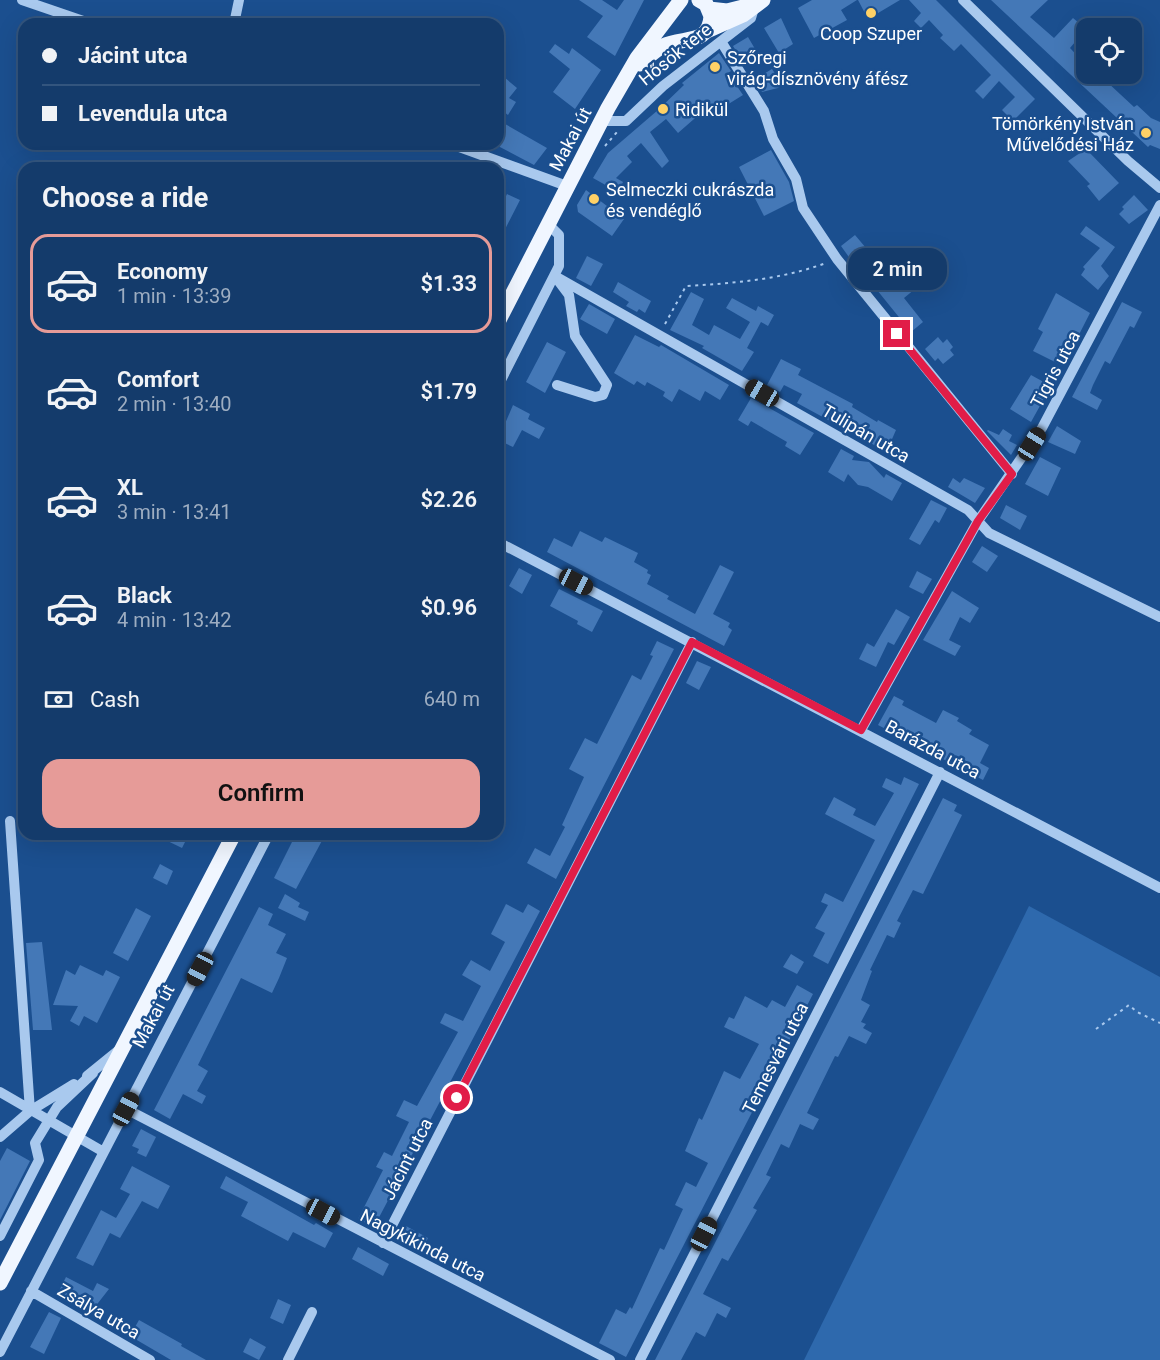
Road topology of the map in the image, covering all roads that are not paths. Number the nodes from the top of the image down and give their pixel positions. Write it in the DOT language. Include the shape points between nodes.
graph roads {
  1 [pos="22,0"];
  2 [pos="238,0"];
  3 [pos="681,0"];
  4 [pos="963,0"];
  5 [pos="759,2"];
  6 [pos="705,3"];
  7 [pos="670,16"];
  8 [pos="74,18"];
  9 [pos="235,18"];
  10 [pos="707,31"];
  11 [pos="685,39"];
  12 [pos="722,43"];
  13 [pos="629,74"];
  14 [pos="601,121"];
  15 [pos="468,150"];
  16 [pos="501,162"];
  17 [pos="504,163"];
  18 [pos="567,186"];
  19 [pos="1160,188"];
  20 [pos="1160,206"];
  21 [pos="548,224"];
  22 [pos="555,276"];
  23 [pos="504,310"];
  24 [pos="504,374"];
  25 [pos="557,384"];
  26 [pos="1012,474"];
  27 [pos="978,521"];
  28 [pos="504,545"];
  29 [pos="1160,617"];
  30 [pos="692,642"];
  31 [pos="861,730"];
  32 [pos="940,772"];
  33 [pos="10,821"];
  34 [pos="231,840"];
  35 [pos="265,840"];
  36 [pos="1160,888"];
  37 [pos="126,1043"];
  38 [pos="93,1072"];
  39 [pos="0,1092"];
  40 [pos="126,1109"];
  41 [pos="30,1111"];
  42 [pos="48,1121"];
  43 [pos="75,1136"];
  44 [pos="0,1137"];
  45 [pos="102,1151"];
  46 [pos="0,1236"];
  47 [pos="382,1244"];
  48 [pos="5,1260"];
  49 [pos="0,1283"];
  50 [pos="31,1291"];
  51 [pos="312,1312"];
  52 [pos="0,1352"];
  53 [pos="150,1360"];
  54 [pos="288,1360"];
  55 [pos="610,1360"];
  56 [pos="640,1360"];
  1 -- 8 [label="street"];
  2 -- 9 [label="street"];
  3 -- 7 [label="main road, Makai út"];
  4 -- 19 [label="street"];
  5 -- 6 [label="main road" via="727,11"];
  5 -- 10 [label="main road, Makai út" via="743,15"];
  5 -- 12 [label="street, Hősök tere" via="751,18"];
  6 -- 10 [label="main road" via="711,16"];
  7 -- 11 [label="main road" via="675,33"];
  7 -- 13 [label="main road, Makai út"];
  10 -- 11 [label="main road, Makai út" via="697,39"];
  11 -- 13 [label="main road, Makai út" via="664,46"];
  12 -- 14 [label="street, Hősök tere" via="663,86 626,121"];
  12 -- 26 [label="street" via="764,111 773,139 796,179 804,208 837,259"];
  13 -- 14 [label="main road, Makai út"];
  14 -- 18 [label="main road, Makai út"];
  15 -- 16 [label="street"];
  17 -- 18 [label="street"];
  18 -- 21 [label="main road, Makai út"];
  20 -- 26 [label="street, Tigris utca" via="1042,428"];
  21 -- 22 [label="street" via="561,243"];
  21 -- 23 [label="main road, Makai út"];
  22 -- 24 [label="street"];
  22 -- 25 [label="street" via="569,295 575,336 607,385 603,395 595,398"];
  22 -- 27 [label="street, Tulipán utca" via="968,510"];
  26 -- 27 [label="street, Tigris utca"];
  27 -- 29 [label="street, Tulipán utca" via="989,532"];
  27 -- 31 [label="street, Tigris utca"];
  28 -- 30 [label="street, Barázda utca"];
  30 -- 31 [label="street, Barázda utca"];
  30 -- 47 [label="street, Jácint utca"];
  31 -- 32 [label="street, Barázda utca"];
  32 -- 36 [label="street, Barázda utca"];
  32 -- 56 [label="street, Temesvári utca"];
  33 -- 41 [label="street"];
  34 -- 37 [label="main road, Makai út"];
  35 -- 40 [label="street, Makai út"];
  37 -- 38 [label="street"];
  37 -- 43 [label="main road, Makai út"];
  38 -- 41 [label="street"];
  38 -- 42 [label="street"];
  39 -- 41 [label="street"];
  40 -- 45 [label="street, Makai út"];
  40 -- 47 [label="street, Nagykikinda utca"];
  41 -- 42 [label="street"];
  41 -- 44 [label="street"];
  42 -- 43 [label="street"];
  42 -- 46 [label="street" via="35,1143 39,1160"];
  43 -- 45 [label="street"];
  43 -- 48 [label="main road, Makai út"];
  45 -- 50 [label="street, Makai út"];
  47 -- 55 [label="street, Nagykikinda utca"];
  48 -- 49 [label="main road, Makai út"];
  50 -- 52 [label="street, Makai út"];
  50 -- 53 [label="street, Zsálya utca"];
  51 -- 54 [label="street"];
}
